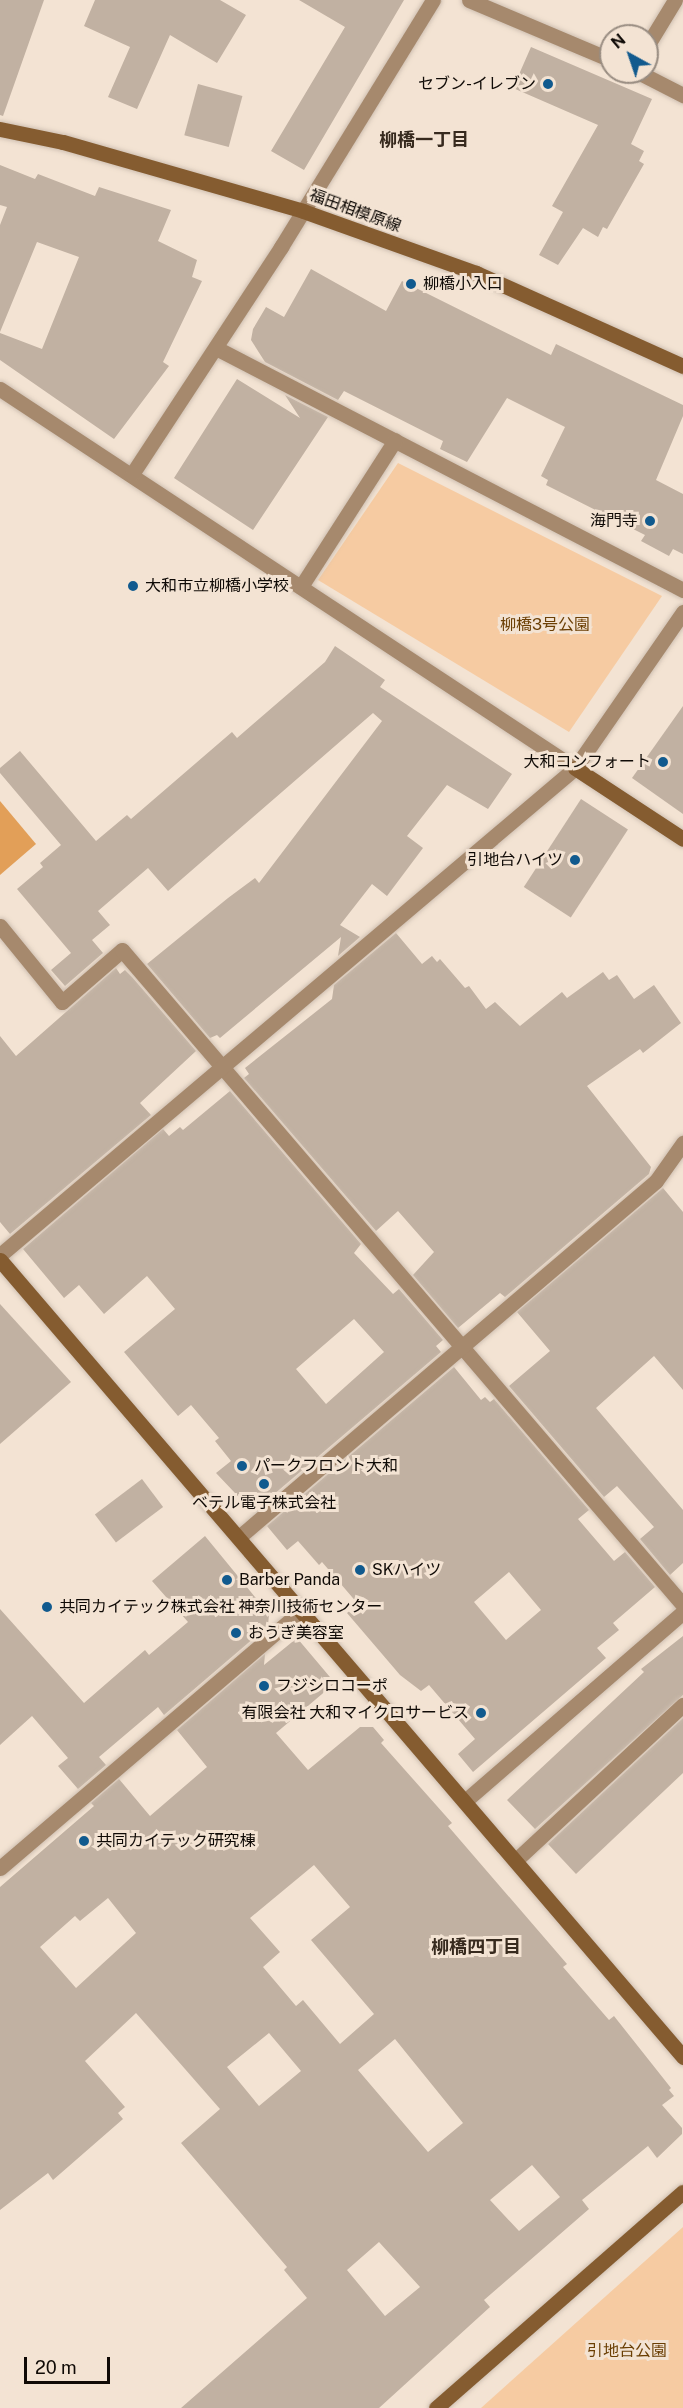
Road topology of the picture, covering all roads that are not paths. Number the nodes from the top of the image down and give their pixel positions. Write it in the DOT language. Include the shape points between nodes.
graph roads {
  1 [pos="433,0"];
  2 [pos="469,0"];
  3 [pos="675,0"];
  4 [pos="659,26"];
  5 [pos="599,55"];
  6 [pos="659,83"];
  7 [pos="683,95"];
  8 [pos="0,129"];
  9 [pos="303,211"];
  10 [pos="216,348"];
  11 [pos="683,366"];
  12 [pos="0,389"];
  13 [pos="395,440"];
  14 [pos="132,474"];
  15 [pos="302,585"];
  16 [pos="683,590"];
  17 [pos="683,612"];
  18 [pos="575,768"];
  19 [pos="683,840"];
  20 [pos="0,926"];
  21 [pos="221,1067"];
  22 [pos="683,1143"];
  23 [pos="0,1255"];
  24 [pos="0,1260"];
  25 [pos="461,1347"];
  26 [pos="239,1537"];
  27 [pos="683,1605"];
  28 [pos="300,1612"];
  29 [pos="683,1612"];
  30 [pos="683,1705"];
  31 [pos="465,1801"];
  32 [pos="516,1860"];
  33 [pos="0,1868"];
  34 [pos="683,2057"];
  35 [pos="683,2192"];
  36 [pos="436,2408"];
  1 -- 9 [label="street"];
  2 -- 5 [label="street"];
  3 -- 4 [label="street"];
  6 -- 7 [label="street"];
  8 -- 9 [label="street, 福田相模原線" via="63,142"];
  9 -- 10 [label="street"];
  9 -- 11 [label="street, 福田相模原線" via="476,273"];
  10 -- 13 [label="street"];
  10 -- 14 [label="street"];
  12 -- 14 [label="street"];
  13 -- 15 [label="street"];
  13 -- 16 [label="street"];
  14 -- 15 [label="street"];
  15 -- 18 [label="street"];
  17 -- 18 [label="street"];
  18 -- 19 [label="street"];
  18 -- 21 [label="street"];
  20 -- 21 [label="street" via="62,1002 122,950"];
  21 -- 23 [label="street"];
  21 -- 25 [label="street"];
  22 -- 25 [label="street" via="656,1181"];
  24 -- 26 [label="street"];
  25 -- 26 [label="street"];
  25 -- 27 [label="street"];
  26 -- 28 [label="street"];
  28 -- 31 [label="street"];
  28 -- 33 [label="street"];
  29 -- 31 [label="street"];
  30 -- 32 [label="street"];
  31 -- 32 [label="street"];
  32 -- 34 [label="street"];
  35 -- 36 [label="street"];
}
